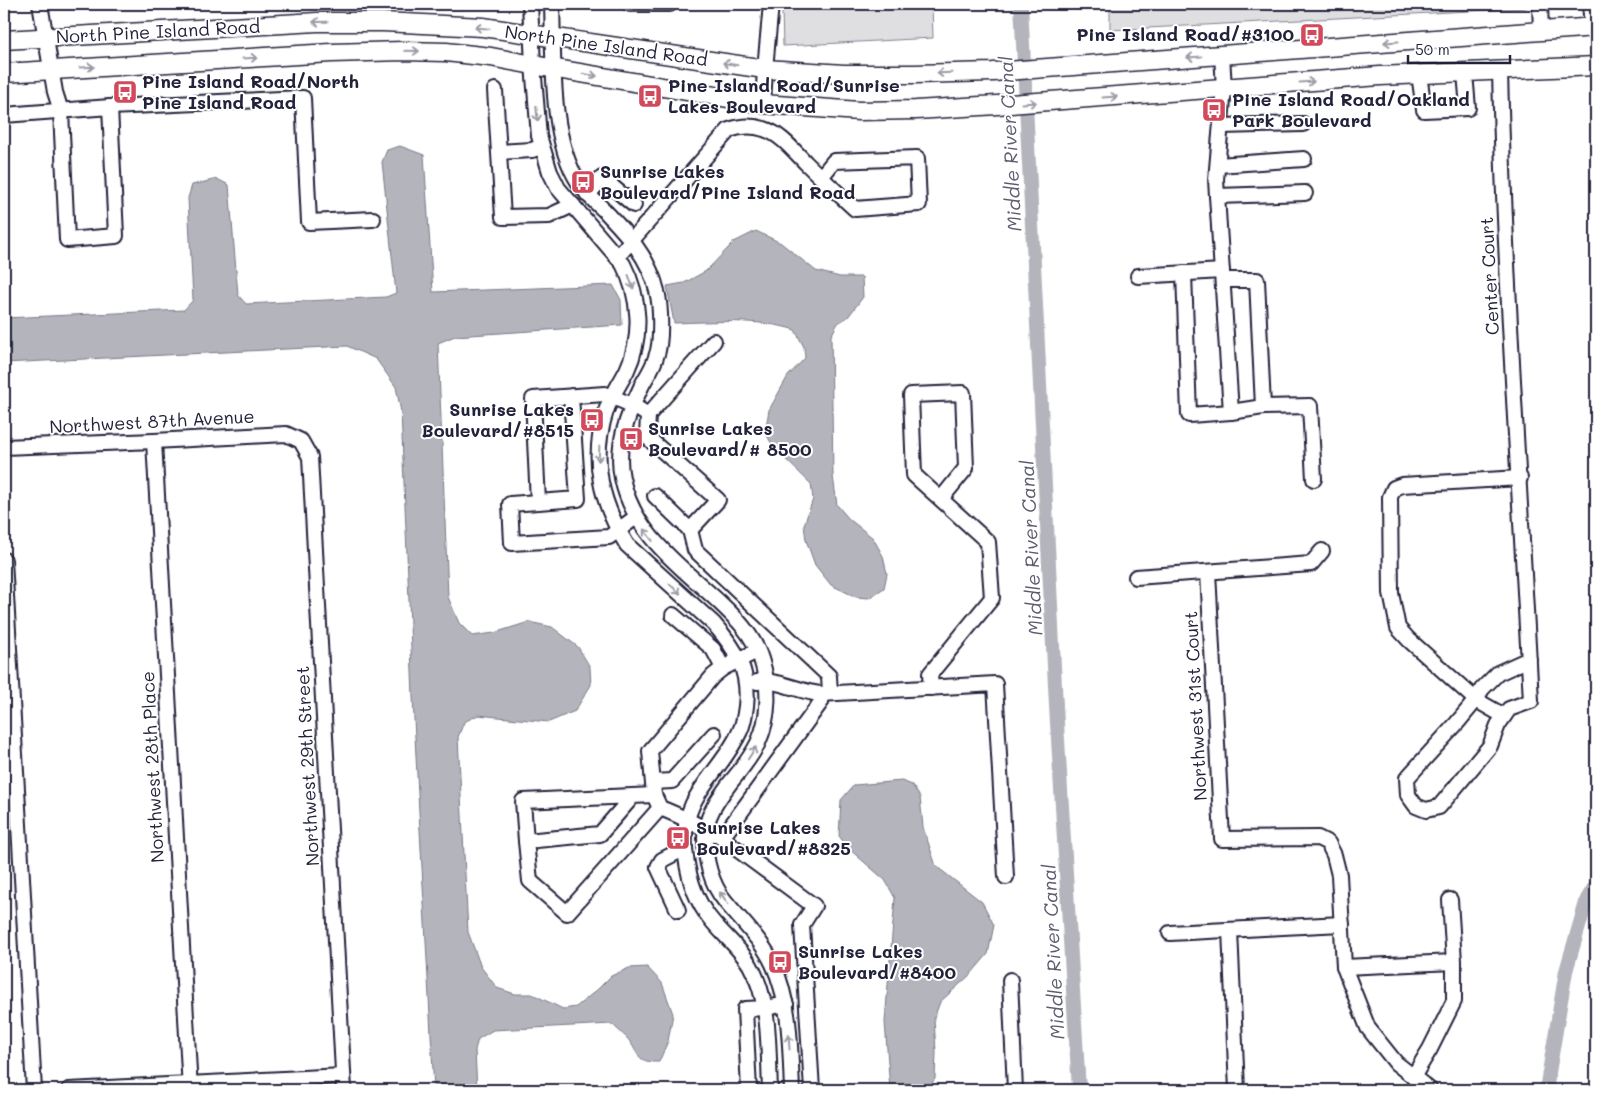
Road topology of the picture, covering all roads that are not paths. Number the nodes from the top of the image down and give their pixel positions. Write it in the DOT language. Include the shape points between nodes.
graph roads {
  1 [pos="40,4"];
  2 [pos="530,4"];
  3 [pos="552,4"];
  4 [pos="630,4"];
  5 [pos="670,4"];
  6 [pos="772,4"];
  7 [pos="1540,4"];
  8 [pos="1590,4"];
  9 [pos="1594,27"];
  10 [pos="1541,31"];
  11 [pos="531,34"];
  12 [pos="554,37"];
  13 [pos="44,38"];
  14 [pos="4,40"];
  15 [pos="1222,55"];
  16 [pos="533,65"];
  17 [pos="1596,66"];
  18 [pos="554,69"];
  19 [pos="765,69"];
  20 [pos="50,70"];
  21 [pos="1500,71"];
  22 [pos="4,73"];
  23 [pos="1465,73"];
  24 [pos="1418,74"];
  25 [pos="1224,88"];
  26 [pos="495,90"];
  27 [pos="763,104"];
  28 [pos="110,107"];
  29 [pos="61,111"];
  30 [pos="4,115"];
  31 [pos="1303,124"];
  32 [pos="1221,126"];
  33 [pos="541,147"];
  34 [pos="499,152"];
  35 [pos="1304,159"];
  36 [pos="1218,164"];
  37 [pos="821,177"];
  38 [pos="1305,193"];
  39 [pos="588,195"];
  40 [pos="1217,196"];
  41 [pos="572,205"];
  42 [pos="634,205"];
  43 [pos="373,219"];
  44 [pos="632,241"];
  45 [pos="617,257"];
  46 [pos="1184,273"];
  47 [pos="1138,276"];
  48 [pos="1222,276"];
  49 [pos="714,341"];
  50 [pos="571,396"];
  51 [pos="613,396"];
  52 [pos="632,405"];
  53 [pos="1263,407"];
  54 [pos="1231,412"];
  55 [pos="648,415"];
  56 [pos="301,441"];
  57 [pos="154,442"];
  58 [pos="4,447"];
  59 [pos="1520,478"];
  60 [pos="1314,479"];
  61 [pos="655,496"];
  62 [pos="941,499"];
  63 [pos="538,502"];
  64 [pos="636,517"];
  65 [pos="690,530"];
  66 [pos="618,531"];
  67 [pos="1322,550"];
  68 [pos="4,560"];
  69 [pos="1208,572"];
  70 [pos="1136,577"];
  71 [pos="673,615"];
  72 [pos="757,651"];
  73 [pos="1529,659"];
  74 [pos="740,660"];
  75 [pos="723,668"];
  76 [pos="766,681"];
  77 [pos="747,683"];
  78 [pos="931,688"];
  79 [pos="825,693"];
  80 [pos="1476,700"];
  81 [pos="1504,716"];
  82 [pos="714,734"];
  83 [pos="655,795"];
  84 [pos="633,796"];
  85 [pos="687,821"];
  86 [pos="706,829"];
  87 [pos="722,838"];
  88 [pos="526,841"];
  89 [pos="685,848"];
  90 [pos="1006,877"];
  91 [pos="1450,900"];
  92 [pos="678,910"];
  93 [pos="1342,924"];
  94 [pos="1230,930"];
  95 [pos="1170,933"];
  96 [pos="1454,962"];
  97 [pos="1344,967"];
  98 [pos="1010,980"];
  99 [pos="786,1004"];
  100 [pos="766,1008"];
  101 [pos="343,1076"];
  102 [pos="1413,1077"];
  103 [pos="190,1087"];
  104 [pos="34,1090"];
  105 [pos="69,1090"];
  106 [pos="344,1090"];
  107 [pos="749,1090"];
  108 [pos="770,1090"];
  109 [pos="792,1090"];
  110 [pos="812,1090"];
  111 [pos="1015,1090"];
  112 [pos="1237,1090"];
  113 [pos="1430,1090"];
  1 -- 13 [label="street"];
  2 -- 11 [label="street"];
  3 -- 12 [label="street"];
  4 -- 5 [label="street"];
  6 -- 19 [label="street"];
  7 -- 10 [label="street"];
  8 -- 9 [label="street"];
  9 -- 10 [label="main road, North Pine Island Road"];
  10 -- 15 [label="main road, North Pine Island Road, one-way"];
  11 -- 12 [label="main road, North Pine Island Road"];
  11 -- 13 [label="main road, North Pine Island Road, one-way" via="473,27 326,22"];
  11 -- 16 [label="street"];
  12 -- 18 [label="street"];
  19 -- 12 [label="main road, North Pine Island Road, one-way"];
  13 -- 14 [label="main road, North Pine Island Road"];
  13 -- 20 [label="street"];
  15 -- 19 [label="main road, North Pine Island Road, one-way" via="993,72 844,74"];
  15 -- 25 [label="street"];
  16 -- 18 [label="main road, North Pine Island Road"];
  20 -- 16 [label="main road, North Pine Island Road, one-way" via="403,51 446,52"];
  16 -- 33 [label="street, one-way"];
  17 -- 21 [label="main road, North Pine Island Road"];
  18 -- 27 [label="main road, North Pine Island Road, one-way"];
  18 -- 39 [label="street" via="562,146 578,182"];
  19 -- 27 [label="street"];
  20 -- 22 [label="main road, North Pine Island Road"];
  20 -- 29 [label="street"];
  21 -- 23 [label="main road, North Pine Island Road"];
  21 -- 59 [label="street, Center Court"];
  23 -- 24 [label="main road, North Pine Island Road"];
  23 -- 24 [label="street" via="1468,108 1424,110"];
  25 -- 24 [label="main road, North Pine Island Road, one-way"];
  27 -- 25 [label="main road, North Pine Island Road, one-way" via="859,111 916,110"];
  25 -- 32 [label="street"];
  26 -- 34 [label="street"];
  28 -- 29 [label="street"];
  28 -- 29 [label="street" via="116,236 67,240"];
  28 -- 43 [label="street" via="303,98 309,222"];
  29 -- 30 [label="street"];
  31 -- 32 [label="street"];
  32 -- 36 [label="street"];
  33 -- 34 [label="street"];
  33 -- 41 [label="street" via="558,188"];
  34 -- 41 [label="street" via="503,217 549,216"];
  35 -- 36 [label="street"];
  36 -- 40 [label="street"];
  37 -- 37 [label="street" via="855,209 920,204 918,158 834,161"];
  37 -- 44 [label="street" via="781,138 765,129 745,126 729,130"];
  38 -- 40 [label="street"];
  39 -- 42 [label="street" via="602,178"];
  39 -- 44 [label="street"];
  40 -- 48 [label="street"];
  41 -- 45 [label="street"];
  44 -- 45 [label="street"];
  44 -- 52 [label="street" via="649,268 657,291 660,318 658,355"];
  45 -- 51 [label="street, one-way" via="630,278 638,320 628,369"];
  46 -- 47 [label="street"];
  46 -- 48 [label="street"];
  46 -- 54 [label="street" via="1189,415"];
  48 -- 53 [label="street" via="1257,280"];
  48 -- 54 [label="street"];
  49 -- 55 [label="street"];
  50 -- 51 [label="street"];
  50 -- 63 [label="street" via="533,399"];
  50 -- 63 [label="street" via="578,499"];
  51 -- 52 [label="street"];
  51 -- 66 [label="street, one-way" via="601,431 598,458 607,506"];
  52 -- 55 [label="street"];
  52 -- 64 [label="street" via="619,457 625,494"];
  53 -- 54 [label="street"];
  53 -- 60 [label="street" via="1310,406"];
  55 -- 65 [label="street" via="647,437 718,500"];
  56 -- 57 [label="street, Northwest 87th Avenue" via="286,434"];
  56 -- 101 [label="street, Northwest 29th Street" via="310,457"];
  57 -- 58 [label="street, Northwest 87th Avenue"];
  57 -- 103 [label="street, Northwest 28th Place"];
  59 -- 73 [label="street, Center Court"];
  59 -- 80 [label="street" via="1402,485 1394,488 1390,498 1391,592 1398,628"];
  61 -- 65 [label="street"];
  62 -- 62 [label="street" via="914,475 911,395 963,393 966,468"];
  62 -- 78 [label="street" via="988,542 992,598 930,674"];
  63 -- 66 [label="street" via="510,504 512,544 609,537"];
  64 -- 66 [label="street"];
  72 -- 64 [label="street, one-way" via="741,622 654,543"];
  65 -- 79 [label="street" via="695,550 830,676"];
  66 -- 74 [label="street, one-way" via="627,545 714,624"];
  67 -- 69 [label="street" via="1311,564"];
  68 -- 104 [label="street"];
  69 -- 70 [label="street"];
  69 -- 93 [label="street, Northwest 31st Court" via="1222,839 1318,838 1328,843 1339,875"];
  71 -- 75 [label="street" via="713,649"];
  72 -- 74 [label="street"];
  72 -- 76 [label="street"];
  73 -- 80 [label="street" via="1498,673"];
  73 -- 81 [label="street, Center Court" via="1531,701 1509,709"];
  74 -- 75 [label="street"];
  74 -- 77 [label="street"];
  75 -- 83 [label="street" via="650,751"];
  76 -- 77 [label="street"];
  76 -- 79 [label="street" via="809,693"];
  86 -- 76 [label="street, one-way" via="720,796 757,745 766,712"];
  77 -- 85 [label="street" via="745,716 740,731 696,798"];
  78 -- 79 [label="street"];
  78 -- 90 [label="street" via="995,684"];
  79 -- 87 [label="street"];
  80 -- 81 [label="street"];
  80 -- 81 [label="street" via="1407,778 1408,796 1416,806 1426,810 1439,807 1490,746"];
  82 -- 83 [label="street"];
  83 -- 84 [label="street"];
  83 -- 85 [label="street"];
  83 -- 88 [label="street" via="568,913 530,881"];
  84 -- 88 [label="street" via="600,834"];
  84 -- 88 [label="street" via="523,801"];
  85 -- 86 [label="street"];
  85 -- 89 [label="street"];
  86 -- 87 [label="street"];
  99 -- 86 [label="street, one-way" via="775,967 765,949 718,890 710,872"];
  87 -- 110 [label="street" via="814,906 802,925"];
  89 -- 92 [label="street" via="662,860 658,867"];
  89 -- 100 [label="street" via="697,897 706,914 749,964"];
  91 -- 96 [label="street"];
  93 -- 94 [label="street"];
  93 -- 97 [label="street"];
  94 -- 95 [label="street"];
  94 -- 112 [label="street"];
  96 -- 97 [label="street"];
  96 -- 102 [label="street" via="1454,1000"];
  97 -- 102 [label="street" via="1368,1028 1396,1063"];
  98 -- 111 [label="street"];
  99 -- 100 [label="street"];
  109 -- 99 [label="street, one-way"];
  100 -- 107 [label="street" via="745,1010"];
  100 -- 108 [label="street"];
  101 -- 103 [label="street"];
  101 -- 106 [label="street, Northwest 29th Street"];
  102 -- 113 [label="street"];
  103 -- 105 [label="street"];
}
